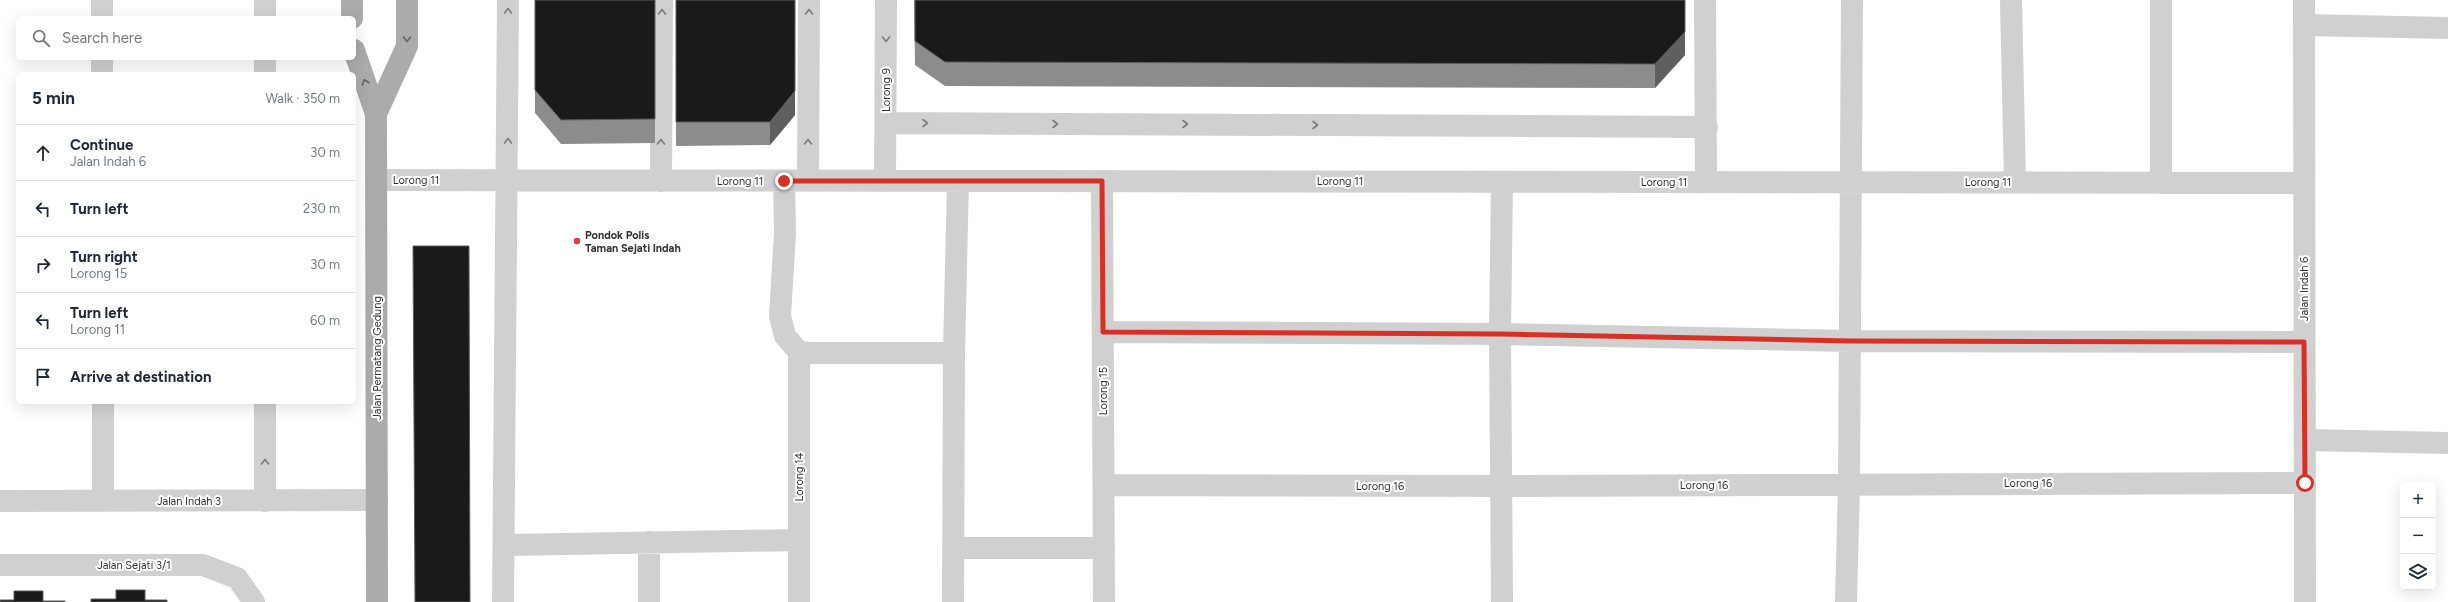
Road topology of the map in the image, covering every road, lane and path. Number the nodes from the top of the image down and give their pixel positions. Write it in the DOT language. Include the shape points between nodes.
graph roads {
  1 [pos="102,0"];
  2 [pos="265,0"];
  3 [pos="352,0"];
  4 [pos="407,0"];
  5 [pos="508,0"];
  6 [pos="662,0"];
  7 [pos="808,0"];
  8 [pos="886,0"];
  9 [pos="1705,0"];
  10 [pos="1852,0"];
  11 [pos="2011,0"];
  12 [pos="2161,0"];
  13 [pos="2304,0"];
  14 [pos="102,16"];
  15 [pos="265,16"];
  16 [pos="352,16"];
  17 [pos="2304,25"];
  18 [pos="2448,28"];
  19 [pos="356,56"];
  20 [pos="102,60"];
  21 [pos="265,60"];
  22 [pos="102,72"];
  23 [pos="265,72"];
  24 [pos="376,114"];
  25 [pos="886,123"];
  26 [pos="1707,127"];
  27 [pos="376,180"];
  28 [pos="508,180"];
  29 [pos="661,181"];
  30 [pos="784,181"];
  31 [pos="808,181"];
  32 [pos="885,181"];
  33 [pos="958,181"];
  34 [pos="1102,181"];
  35 [pos="1502,182"];
  36 [pos="1706,182"];
  37 [pos="1852,182"];
  38 [pos="2015,182"];
  39 [pos="2161,183"];
  40 [pos="2304,183"];
  41 [pos="1103,332"];
  42 [pos="1500,334"];
  43 [pos="1850,341"];
  44 [pos="2304,342"];
  45 [pos="799,352"];
  46 [pos="954,353"];
  47 [pos="103,404"];
  48 [pos="265,404"];
  49 [pos="2305,440"];
  50 [pos="2448,443"];
  51 [pos="2305,483"];
  52 [pos="1849,484"];
  53 [pos="1104,485"];
  54 [pos="1502,486"];
  55 [pos="377,500"];
  56 [pos="0,501"];
  57 [pos="103,501"];
  58 [pos="265,501"];
  59 [pos="799,540"];
  60 [pos="649,542"];
  61 [pos="504,545"];
  62 [pos="952,548"];
  63 [pos="1104,548"];
  64 [pos="0,565"];
  65 [pos="254,602"];
  66 [pos="377,602"];
  67 [pos="503,602"];
  68 [pos="649,602"];
  69 [pos="799,602"];
  70 [pos="953,602"];
  71 [pos="1104,602"];
  72 [pos="1502,602"];
  73 [pos="1846,602"];
  74 [pos="2305,602"];
  1 -- 14 [label="street"];
  2 -- 15 [label="street"];
  3 -- 16 [label="main road"];
  4 -- 24 [label="main road, Jalan Permatang Gedung, one-way" via="407,46"];
  28 -- 5 [label="street, one-way"];
  29 -- 6 [label="street, one-way"];
  31 -- 7 [label="street, one-way"];
  8 -- 25 [label="street, Lorong 9, one-way"];
  9 -- 26 [label="street"];
  10 -- 37 [label="street"];
  11 -- 38 [label="street"];
  12 -- 39 [label="street"];
  13 -- 17 [label="street, Jalan Indah 6"];
  17 -- 18 [label="street"];
  17 -- 40 [label="street, Jalan Indah 6"];
  24 -- 19 [label="main road, Jalan Permatang Gedung, one-way"];
  20 -- 22 [label="street"];
  21 -- 23 [label="street"];
  24 -- 27 [label="main road, Jalan Permatang Gedung"];
  25 -- 26 [label="street, one-way"];
  25 -- 32 [label="street, Lorong 9"];
  26 -- 36 [label="street"];
  27 -- 28 [label="street, Lorong 11"];
  27 -- 55 [label="main road, Jalan Permatang Gedung"];
  28 -- 29 [label="street, Lorong 11"];
  28 -- 61 [label="street"];
  29 -- 30 [label="street, Lorong 11"];
  30 -- 31 [label="street, Lorong 11"];
  30 -- 45 [label="street" via="785,233 780,316 785,336"];
  31 -- 32 [label="street, Lorong 11"];
  32 -- 33 [label="street, Lorong 11"];
  33 -- 34 [label="street, Lorong 11"];
  33 -- 46 [label="street"];
  34 -- 35 [label="street, Lorong 11"];
  34 -- 41 [label="street, Lorong 15"];
  35 -- 36 [label="street, Lorong 11"];
  35 -- 42 [label="street"];
  36 -- 37 [label="street, Lorong 11"];
  37 -- 38 [label="street, Lorong 11"];
  37 -- 43 [label="street"];
  38 -- 39 [label="street, Lorong 11"];
  39 -- 40 [label="street, Lorong 11"];
  40 -- 44 [label="street, Jalan Indah 6"];
  41 -- 42 [label="street"];
  41 -- 53 [label="street, Lorong 15"];
  42 -- 43 [label="street"];
  42 -- 54 [label="street"];
  43 -- 44 [label="street"];
  43 -- 52 [label="street"];
  44 -- 49 [label="street, Jalan Indah 6"];
  45 -- 46 [label="street"];
  45 -- 59 [label="street, Lorong 14"];
  46 -- 62 [label="street"];
  47 -- 57 [label="street"];
  58 -- 48 [label="street, one-way"];
  49 -- 50 [label="street"];
  49 -- 51 [label="street, Jalan Indah 6"];
  51 -- 52 [label="street, Lorong 16"];
  51 -- 74 [label="street, Jalan Indah 6"];
  52 -- 54 [label="street, Lorong 16"];
  52 -- 73 [label="street"];
  53 -- 54 [label="street, Lorong 16"];
  53 -- 63 [label="street, Lorong 15"];
  54 -- 72 [label="street"];
  55 -- 58 [label="street, Jalan Indah 3"];
  55 -- 66 [label="main road, Jalan Permatang Gedung"];
  56 -- 57 [label="street, Jalan Indah 3"];
  57 -- 58 [label="street, Jalan Indah 3"];
  59 -- 60 [label="street"];
  59 -- 69 [label="street, Lorong 14"];
  60 -- 61 [label="street"];
  60 -- 68 [label="street"];
  61 -- 67 [label="street"];
  62 -- 63 [label="street"];
  62 -- 70 [label="street"];
  63 -- 71 [label="street, Lorong 15"];
  64 -- 65 [label="street, Jalan Sejati 3/1" via="203,565 237,578"];
}
